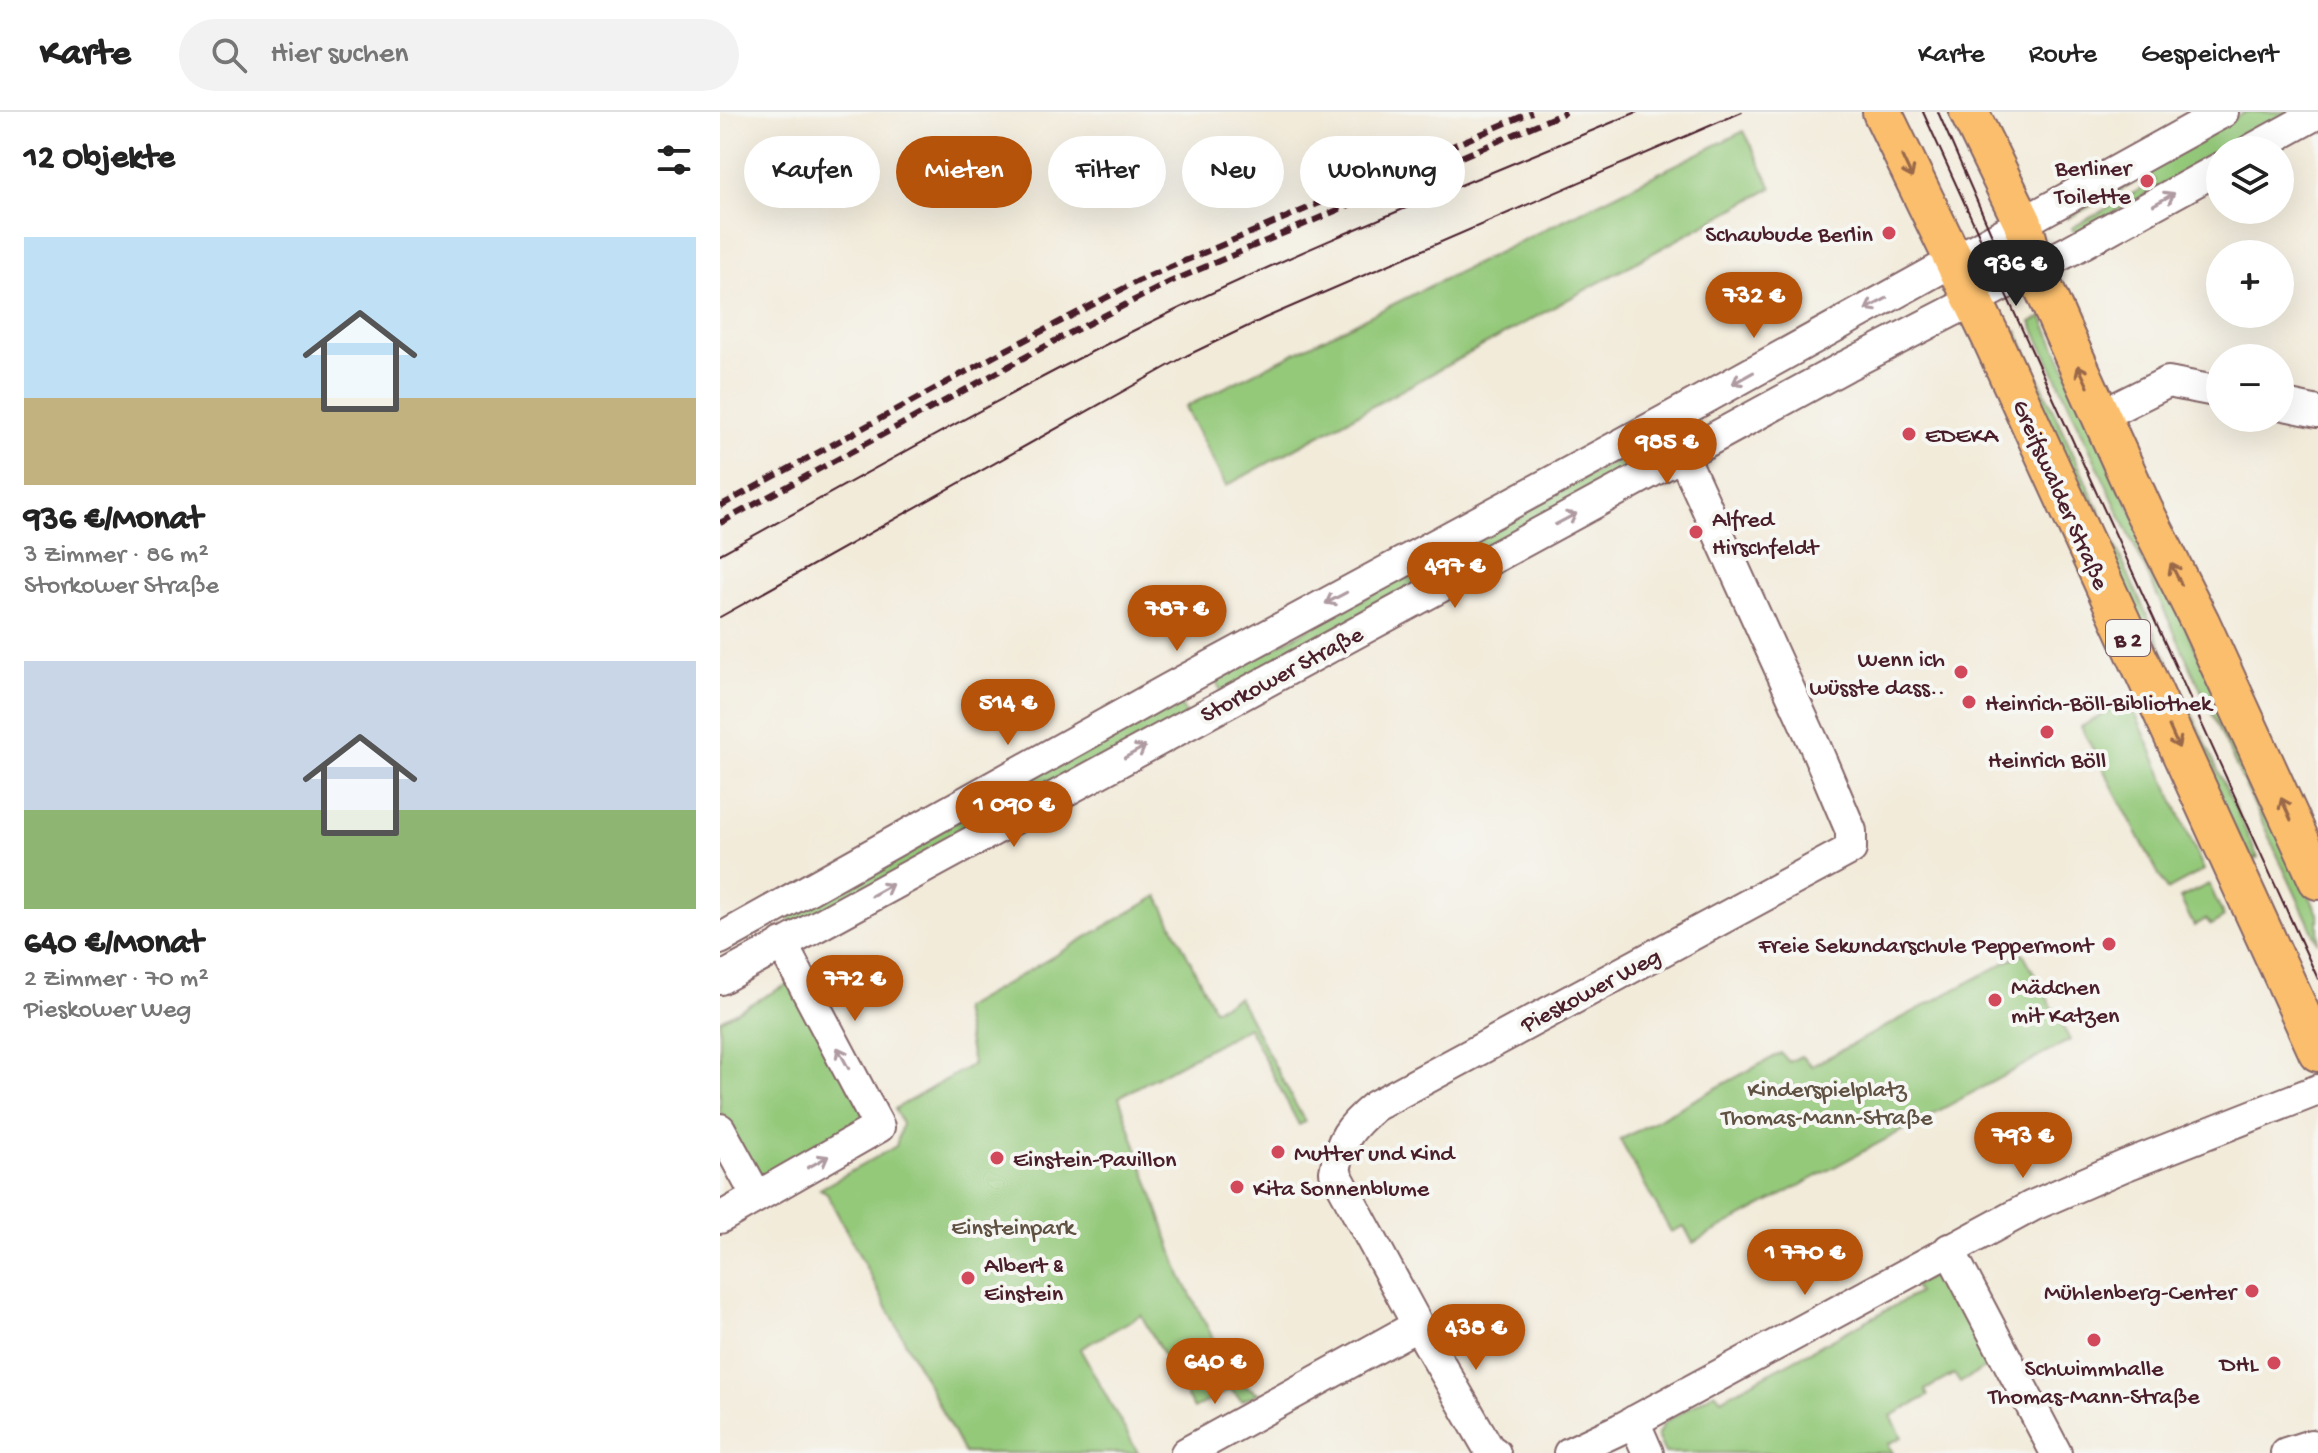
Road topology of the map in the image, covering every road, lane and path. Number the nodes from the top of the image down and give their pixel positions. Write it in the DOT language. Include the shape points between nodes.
graph roads {
  1 [pos="1882,112"];
  2 [pos="1969,112"];
  3 [pos="2223,112"];
  4 [pos="2318,113"];
  5 [pos="2276,136"];
  6 [pos="2206,176"];
  7 [pos="2023,223"];
  8 [pos="1953,263"];
  9 [pos="2035,268"];
  10 [pos="1973,299"];
  11 [pos="2206,389"];
  12 [pos="2294,407"];
  13 [pos="2318,412"];
  14 [pos="2102,415"];
  15 [pos="1666,420"];
  16 [pos="1683,455"];
  17 [pos="2318,880"];
  18 [pos="720,939"];
  19 [pos="782,944"];
  20 [pos="720,979"];
  21 [pos="2318,1052"];
  22 [pos="2318,1090"];
  23 [pos="720,1129"];
  24 [pos="756,1195"];
  25 [pos="720,1218"];
  26 [pos="1949,1249"];
  27 [pos="1418,1325"];
  28 [pos="1634,1421"];
  29 [pos="2318,1447"];
  30 [pos="1186,1453"];
  31 [pos="1495,1453"];
  32 [pos="1569,1453"];
  33 [pos="1648,1453"];
  34 [pos="2056,1453"];
  35 [pos="2286,1453"];
  1 -- 8 [label="main road, Greifswalder Straße / B 2, one-way"];
  2 -- 7 [label="main road"];
  3 -- 7 [label="street, Storkower Straße"];
  4 -- 5 [label="street"];
  9 -- 6 [label="street, Storkower Straße, one-way"];
  7 -- 8 [label="street, Storkower Straße"];
  7 -- 9 [label="main road"];
  8 -- 10 [label="main road, Greifswalder Straße / B 2"];
  8 -- 15 [label="street, Storkower Straße, one-way"];
  9 -- 10 [label="street, Storkower Straße"];
  14 -- 9 [label="main road, one-way"];
  10 -- 16 [label="street, Storkower Straße"];
  10 -- 21 [label="main road, Greifswalder Straße / B 2, one-way"];
  11 -- 14 [label="street" via="2168,382"];
  12 -- 13 [label="street"];
  17 -- 14 [label="main road, one-way"];
  15 -- 16 [label="street, Pieskower Weg"];
  15 -- 18 [label="street, Storkower Straße, one-way"];
  19 -- 16 [label="street, Storkower Straße, one-way"];
  16 -- 27 [label="street, Pieskower Weg" via="1815,746 1851,831 1851,849 1375,1106 1351,1126 1335,1172"];
  19 -- 20 [label="street, Storkower Straße"];
  24 -- 19 [label="street, one-way" via="879,1127"];
  22 -- 26 [label="street" via="2032,1206"];
  23 -- 24 [label="street"];
  24 -- 25 [label="street"];
  26 -- 28 [label="street"];
  26 -- 34 [label="street"];
  27 -- 30 [label="street"];
  27 -- 31 [label="street"];
  28 -- 32 [label="street"];
  28 -- 33 [label="street"];
  29 -- 35 [label="street"];
}
